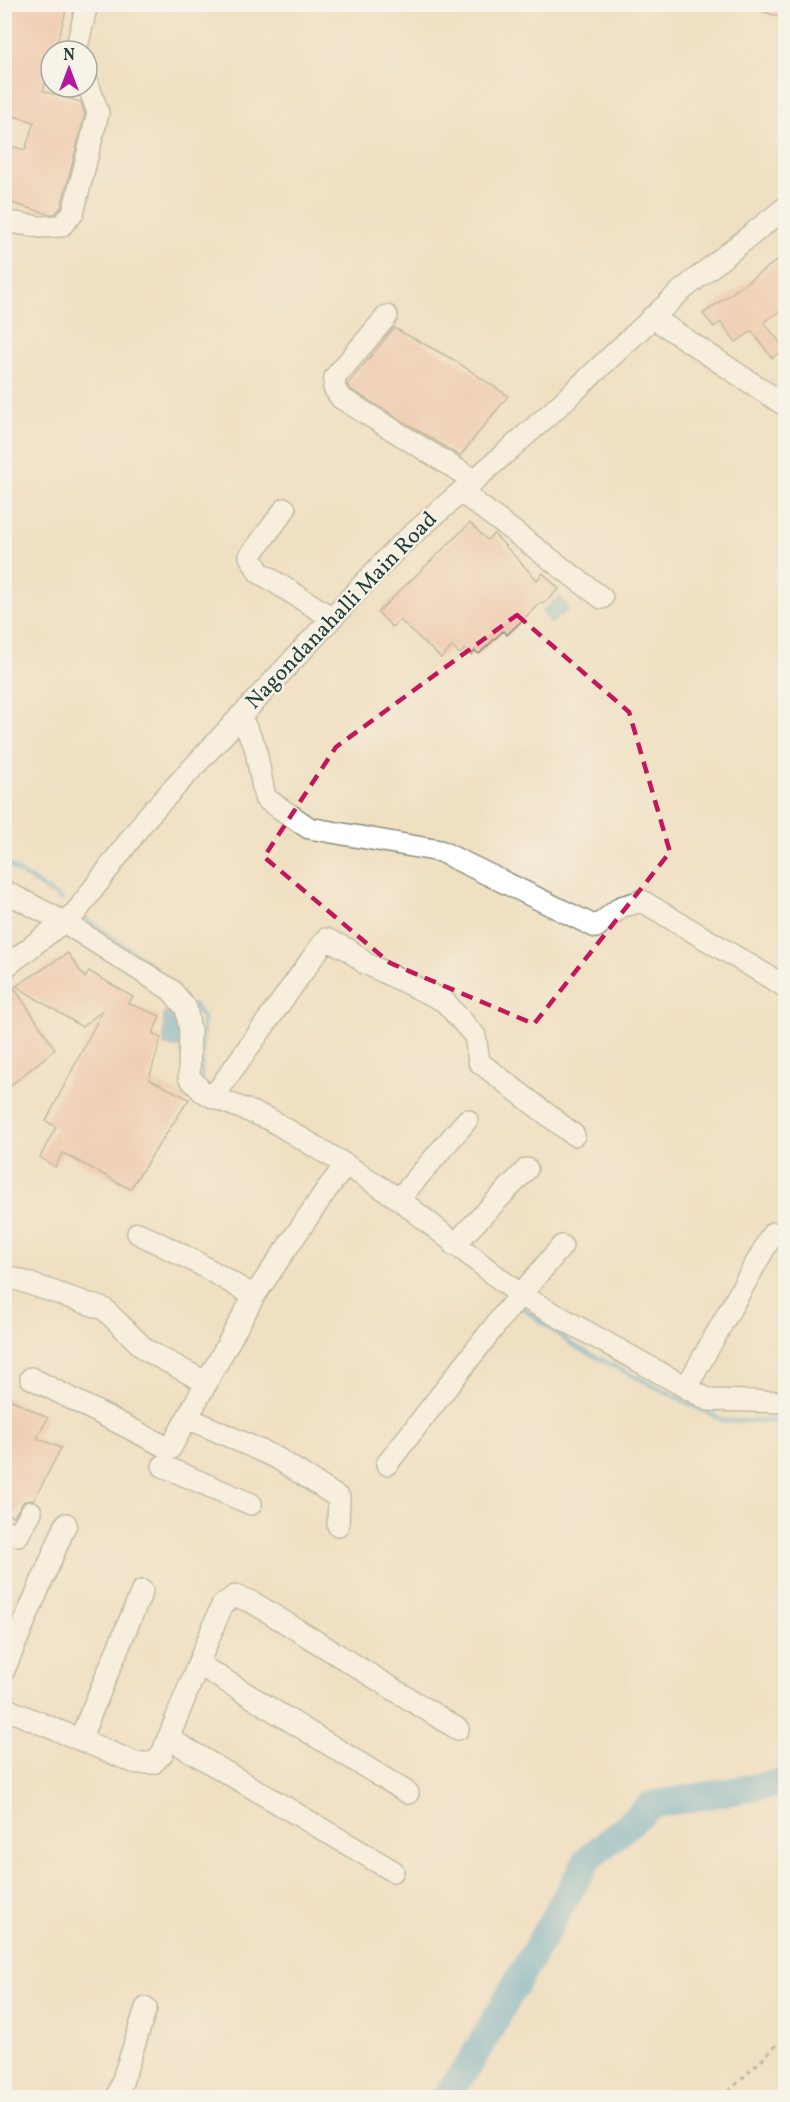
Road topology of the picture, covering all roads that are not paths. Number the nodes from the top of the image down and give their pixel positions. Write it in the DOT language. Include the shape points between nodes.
graph roads {
  1 [pos="87,4"];
  2 [pos="79,39"];
  3 [pos="93,99"];
  4 [pos="786,207"];
  5 [pos="4,221"];
  6 [pos="387,316"];
  7 [pos="652,317"];
  8 [pos="786,406"];
  9 [pos="467,486"];
  10 [pos="285,509"];
  11 [pos="602,598"];
  12 [pos="332,618"];
  13 [pos="240,716"];
  14 [pos="4,891"];
  15 [pos="64,922"];
  16 [pos="4,968"];
  17 [pos="786,987"];
  18 [pos="213,1097"];
  19 [pos="467,1120"];
  20 [pos="574,1136"];
  21 [pos="346,1166"];
  22 [pos="527,1169"];
  23 [pos="399,1199"];
  24 [pos="138,1233"];
  25 [pos="773,1233"];
  26 [pos="454,1245"];
  27 [pos="562,1246"];
  28 [pos="4,1275"];
  29 [pos="520,1295"];
  30 [pos="254,1296"];
  31 [pos="31,1378"];
  32 [pos="207,1383"];
  33 [pos="686,1388"];
  34 [pos="786,1402"];
  35 [pos="188,1418"];
  36 [pos="387,1464"];
  37 [pos="163,1466"];
  38 [pos="251,1504"];
  39 [pos="31,1512"];
  40 [pos="66,1524"];
  41 [pos="338,1525"];
  42 [pos="4,1530"];
  43 [pos="142,1591"];
  44 [pos="198,1664"];
  45 [pos="4,1670"];
  46 [pos="4,1708"];
  47 [pos="458,1729"];
  48 [pos="168,1738"];
  49 [pos="81,1739"];
  50 [pos="408,1793"];
  51 [pos="393,1871"];
  52 [pos="146,2008"];
  53 [pos="117,2097"];
  1 -- 2 [label="street"];
  3 -- 5 [label="street" via="98,113 73,213 61,226"];
  4 -- 7 [label="street, Nagondanahalli Main Road"];
  6 -- 9 [label="street" via="335,377 334,388 340,398"];
  7 -- 8 [label="street"];
  7 -- 9 [label="street, Nagondanahalli Main Road"];
  9 -- 11 [label="street"];
  9 -- 12 [label="street, Nagondanahalli Main Road" via="397,548"];
  10 -- 12 [label="street" via="250,556 259,572"];
  12 -- 13 [label="street, Nagondanahalli Main Road"];
  13 -- 15 [label="street, Nagondanahalli Main Road" via="147,818 76,912"];
  13 -- 17 [label="street" via="255,746 265,798 309,828 440,850 596,927 621,907 642,901"];
  14 -- 15 [label="street"];
  15 -- 16 [label="street, Nagondanahalli Main Road"];
  15 -- 18 [label="street" via="171,990 186,1008 190,1030 189,1077"];
  18 -- 20 [label="street" via="326,939 365,963 444,1001 475,1036 479,1062"];
  18 -- 21 [label="street" via="269,1119"];
  19 -- 23 [label="street"];
  21 -- 23 [label="street"];
  21 -- 30 [label="street"];
  22 -- 26 [label="street"];
  23 -- 26 [label="street"];
  24 -- 30 [label="street"];
  25 -- 33 [label="street"];
  26 -- 29 [label="street"];
  27 -- 29 [label="street"];
  28 -- 32 [label="street" via="104,1309 146,1350"];
  29 -- 33 [label="street"];
  29 -- 36 [label="street"];
  30 -- 32 [label="street"];
  31 -- 37 [label="street"];
  32 -- 35 [label="street"];
  33 -- 34 [label="street" via="709,1400"];
  35 -- 37 [label="street"];
  35 -- 41 [label="street" via="277,1458 339,1498"];
  37 -- 38 [label="street"];
  39 -- 42 [label="street" via="18,1535"];
  40 -- 45 [label="street"];
  43 -- 49 [label="street"];
  44 -- 47 [label="street" via="222,1605 235,1596 252,1602"];
  44 -- 48 [label="street"];
  44 -- 50 [label="street"];
  46 -- 49 [label="street"];
  48 -- 49 [label="street" via="162,1754 153,1763 136,1762"];
  48 -- 51 [label="street"];
  52 -- 53 [label="street"];
}
